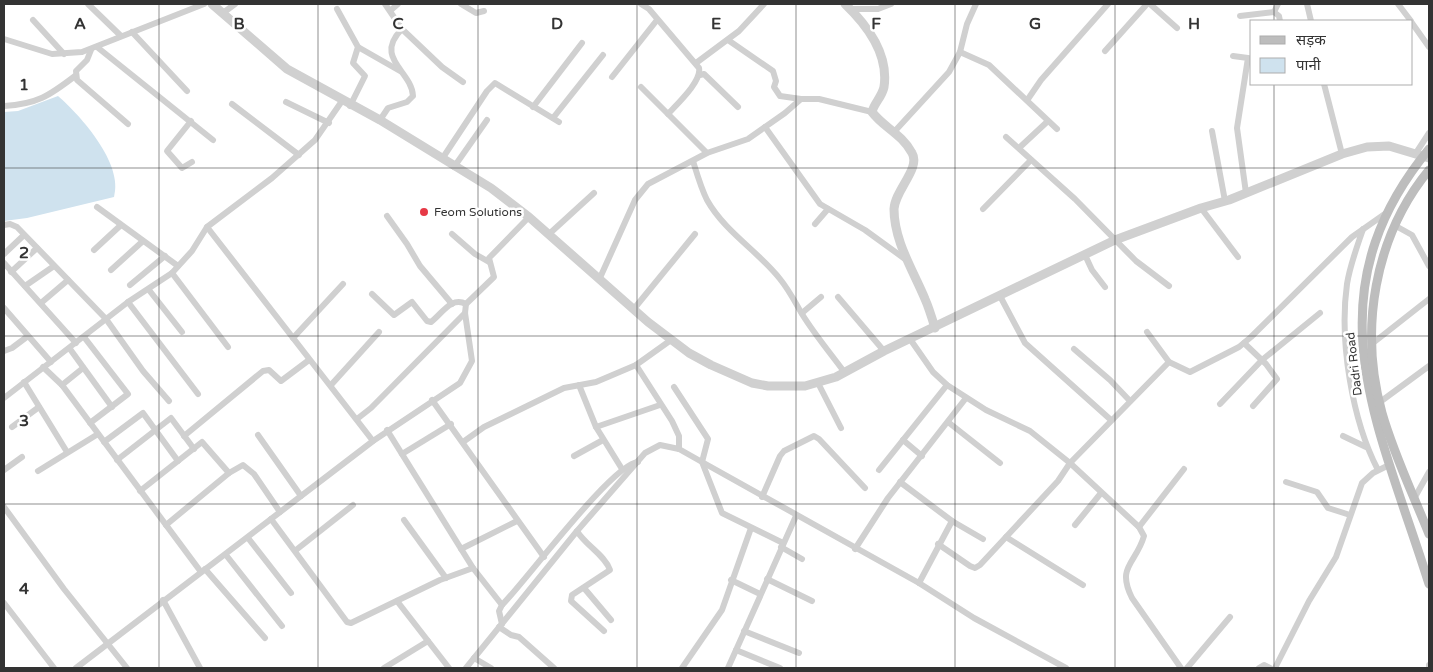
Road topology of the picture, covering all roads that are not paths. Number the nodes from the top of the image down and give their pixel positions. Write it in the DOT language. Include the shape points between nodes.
graph roads {
  1 [pos="88,4"];
  2 [pos="204,4"];
  3 [pos="212,4"];
  4 [pos="235,4"];
  5 [pos="385,4"];
  6 [pos="398,4"];
  7 [pos="461,4"];
  8 [pos="642,4"];
  9 [pos="764,4"];
  10 [pos="891,4"];
  11 [pos="975,4"];
  12 [pos="1108,4"];
  13 [pos="1149,4"];
  14 [pos="1278,4"];
  15 [pos="1307,4"];
  16 [pos="1398,4"];
  17 [pos="848,7"];
  18 [pos="337,10"];
  19 [pos="391,10"];
  20 [pos="484,11"];
  21 [pos="1274,12"];
  22 [pos="223,13"];
  23 [pos="1240,16"];
  24 [pos="32,20"];
  25 [pos="657,20"];
  26 [pos="1280,20"];
  27 [pos="1311,20"];
  28 [pos="1410,20"];
  29 [pos="1413,25"];
  30 [pos="1177,28"];
  31 [pos="402,29"];
  32 [pos="132,32"];
  33 [pos="121,36"];
  34 [pos="4,39"];
  35 [pos="728,40"];
  36 [pos="582,43"];
  37 [pos="358,47"];
  38 [pos="1429,47"];
  39 [pos="94,48"];
  40 [pos="1105,51"];
  41 [pos="960,52"];
  42 [pos="64,54"];
  43 [pos="602,55"];
  44 [pos="1233,56"];
  45 [pos="696,63"];
  46 [pos="400,71"];
  47 [pos="700,75"];
  48 [pos="75,76"];
  49 [pos="612,77"];
  50 [pos="463,82"];
  51 [pos="1324,85"];
  52 [pos="641,88"];
  53 [pos="187,92"];
  54 [pos="801,99"];
  55 [pos="1028,99"];
  56 [pos="286,102"];
  57 [pos="346,103"];
  58 [pos="232,104"];
  59 [pos="4,106"];
  60 [pos="533,107"];
  61 [pos="738,107"];
  62 [pos="872,112"];
  63 [pos="668,114"];
  64 [pos="380,120"];
  65 [pos="487,120"];
  66 [pos="191,121"];
  67 [pos="1048,121"];
  68 [pos="329,123"];
  69 [pos="128,124"];
  70 [pos="766,127"];
  71 [pos="1057,129"];
  72 [pos="895,131"];
  73 [pos="1212,131"];
  74 [pos="1429,132"];
  75 [pos="1006,137"];
  76 [pos="213,140"];
  77 [pos="1019,148"];
  78 [pos="707,153"];
  79 [pos="1342,154"];
  80 [pos="1425,154"];
  81 [pos="299,155"];
  82 [pos="442,159"];
  83 [pos="1031,160"];
  84 [pos="693,161"];
  85 [pos="192,162"];
  86 [pos="454,167"];
  87 [pos="1429,170"];
  88 [pos="594,193"];
  89 [pos="1246,193"];
  90 [pos="1225,201"];
  91 [pos="97,207"];
  92 [pos="1201,208"];
  93 [pos="828,209"];
  94 [pos="983,209"];
  95 [pos="1390,210"];
  96 [pos="387,216"];
  97 [pos="529,217"];
  98 [pos="815,224"];
  99 [pos="4,225"];
  100 [pos="122,225"];
  101 [pos="1394,225"];
  102 [pos="207,228"];
  103 [pos="1363,229"];
  104 [pos="452,234"];
  105 [pos="548,234"];
  106 [pos="695,234"];
  107 [pos="24,235"];
  108 [pos="1115,240"];
  109 [pos="143,241"];
  110 [pos="37,248"];
  111 [pos="94,250"];
  112 [pos="4,254"];
  113 [pos="1085,255"];
  114 [pos="165,256"];
  115 [pos="1238,257"];
  116 [pos="905,259"];
  117 [pos="489,262"];
  118 [pos="4,263"];
  119 [pos="54,266"];
  120 [pos="178,266"];
  121 [pos="1429,266"];
  122 [pos="111,270"];
  123 [pos="11,272"];
  124 [pos="172,273"];
  125 [pos="68,280"];
  126 [pos="599,280"];
  127 [pos="343,284"];
  128 [pos="130,285"];
  129 [pos="25,286"];
  130 [pos="1169,286"];
  131 [pos="1105,288"];
  132 [pos="149,290"];
  133 [pos="372,294"];
  134 [pos="1000,296"];
  135 [pos="821,297"];
  136 [pos="838,297"];
  137 [pos="1429,299"];
  138 [pos="128,302"];
  139 [pos="40,303"];
  140 [pos="452,304"];
  141 [pos="466,304"];
  142 [pos="4,308"];
  143 [pos="633,310"];
  144 [pos="465,313"];
  145 [pos="1320,313"];
  146 [pos="802,314"];
  147 [pos="106,319"];
  148 [pos="935,328"];
  149 [pos="182,332"];
  150 [pos="379,332"];
  151 [pos="1147,332"];
  152 [pos="28,336"];
  153 [pos="84,337"];
  154 [pos="292,338"];
  155 [pos="910,339"];
  156 [pos="671,340"];
  157 [pos="76,343"];
  158 [pos="1244,343"];
  159 [pos="1373,343"];
  160 [pos="228,347"];
  161 [pos="70,349"];
  162 [pos="1074,349"];
  163 [pos="4,351"];
  164 [pos="884,351"];
  165 [pos="309,360"];
  166 [pos="1262,360"];
  167 [pos="51,362"];
  168 [pos="1169,362"];
  169 [pos="636,365"];
  170 [pos="1429,366"];
  171 [pos="43,367"];
  172 [pos="83,368"];
  173 [pos="846,373"];
  174 [pos="24,382"];
  175 [pos="818,382"];
  176 [pos="62,385"];
  177 [pos="331,385"];
  178 [pos="579,385"];
  179 [pos="947,385"];
  180 [pos="674,387"];
  181 [pos="198,394"];
  182 [pos="4,398"];
  183 [pos="966,398"];
  184 [pos="169,400"];
  185 [pos="432,400"];
  186 [pos="1130,401"];
  187 [pos="1380,402"];
  188 [pos="1220,404"];
  189 [pos="660,405"];
  190 [pos="112,406"];
  191 [pos="1253,406"];
  192 [pos="40,407"];
  193 [pos="357,419"];
  194 [pos="1111,420"];
  195 [pos="948,422"];
  196 [pos="90,424"];
  197 [pos="451,424"];
  198 [pos="12,427"];
  199 [pos="596,427"];
  200 [pos="841,428"];
  201 [pos="155,430"];
  202 [pos="387,430"];
  203 [pos="98,434"];
  204 [pos="258,435"];
  205 [pos="184,436"];
  206 [pos="1343,436"];
  207 [pos="603,440"];
  208 [pos="903,440"];
  209 [pos="373,441"];
  210 [pos="104,442"];
  211 [pos="463,442"];
  212 [pos="1366,447"];
  213 [pos="194,449"];
  214 [pos="679,450"];
  215 [pos="67,452"];
  216 [pos="402,454"];
  217 [pos="574,456"];
  218 [pos="922,456"];
  219 [pos="22,457"];
  220 [pos="117,460"];
  221 [pos="178,461"];
  222 [pos="638,462"];
  223 [pos="702,462"];
  224 [pos="1070,462"];
  225 [pos="1000,463"];
  226 [pos="1389,465"];
  227 [pos="622,469"];
  228 [pos="1184,469"];
  229 [pos="4,470"];
  230 [pos="879,470"];
  231 [pos="1378,470"];
  232 [pos="38,471"];
  233 [pos="1429,472"];
  234 [pos="229,473"];
  235 [pos="900,482"];
  236 [pos="1286,482"];
  237 [pos="865,488"];
  238 [pos="140,490"];
  239 [pos="1101,493"];
  240 [pos="301,496"];
  241 [pos="762,497"];
  242 [pos="1414,497"];
  243 [pos="353,505"];
  244 [pos="4,507"];
  245 [pos="280,512"];
  246 [pos="1350,515"];
  247 [pos="796,516"];
  248 [pos="271,519"];
  249 [pos="404,520"];
  250 [pos="517,521"];
  251 [pos="952,521"];
  252 [pos="166,525"];
  253 [pos="1075,525"];
  254 [pos="751,528"];
  255 [pos="1139,528"];
  256 [pos="577,531"];
  257 [pos="1429,534"];
  258 [pos="1006,537"];
  259 [pos="248,538"];
  260 [pos="982,539"];
  261 [pos="938,544"];
  262 [pos="782,545"];
  263 [pos="461,549"];
  264 [pos="855,549"];
  265 [pos="296,550"];
  266 [pos="226,555"];
  267 [pos="544,558"];
  268 [pos="802,559"];
  269 [pos="473,568"];
  270 [pos="203,570"];
  271 [pos="446,578"];
  272 [pos="767,579"];
  273 [pos="731,580"];
  274 [pos="919,583"];
  275 [pos="1429,584"];
  276 [pos="1083,585"];
  277 [pos="584,588"];
  278 [pos="291,593"];
  279 [pos="760,594"];
  280 [pos="163,600"];
  281 [pos="397,601"];
  282 [pos="812,601"];
  283 [pos="4,603"];
  284 [pos="502,605"];
  285 [pos="1230,618"];
  286 [pos="611,620"];
  287 [pos="500,625"];
  288 [pos="282,626"];
  289 [pos="744,631"];
  290 [pos="604,632"];
  291 [pos="265,638"];
  292 [pos="428,641"];
  293 [pos="107,643"];
  294 [pos="736,650"];
  295 [pos="799,653"];
  296 [pos="474,658"];
  297 [pos="54,668"];
  298 [pos="76,668"];
  299 [pos="127,668"];
  300 [pos="199,668"];
  301 [pos="384,668"];
  302 [pos="449,668"];
  303 [pos="466,668"];
  304 [pos="491,668"];
  305 [pos="554,668"];
  306 [pos="682,668"];
  307 [pos="728,668"];
  308 [pos="780,668"];
  309 [pos="1066,668"];
  310 [pos="1182,668"];
  311 [pos="1187,668"];
  312 [pos="1259,668"];
  313 [pos="1270,668"];
  314 [pos="1275,668"];
  1 -- 33 [label="street"];
  2 -- 32 [label="street"];
  3 -- 22 [label="street"];
  4 -- 22 [label="street"];
  5 -- 19 [label="street"];
  6 -- 19 [label="street"];
  7 -- 20 [label="street" via="476,13"];
  8 -- 25 [label="street"];
  9 -- 35 [label="street"];
  10 -- 17 [label="street" via="878,9"];
  11 -- 41 [label="street"];
  12 -- 55 [label="street"];
  13 -- 30 [label="street"];
  13 -- 40 [label="street"];
  14 -- 21 [label="street"];
  15 -- 27 [label="street"];
  16 -- 28 [label="street"];
  17 -- 62 [label="street" via="871,32 881,63 884,87"];
  18 -- 37 [label="street"];
  19 -- 31 [label="street"];
  21 -- 23 [label="street"];
  21 -- 26 [label="street"];
  22 -- 57 [label="street" via="288,69"];
  24 -- 42 [label="street"];
  25 -- 45 [label="street"];
  25 -- 49 [label="street"];
  29 -- 38 [label="street"];
  31 -- 46 [label="street" via="391,46"];
  31 -- 50 [label="street"];
  32 -- 33 [label="street"];
  32 -- 53 [label="street"];
  33 -- 39 [label="street"];
  34 -- 42 [label="street" via="41,52"];
  35 -- 45 [label="street"];
  35 -- 54 [label="street" via="773,71 774,86 780,96"];
  36 -- 60 [label="street"];
  37 -- 46 [label="street"];
  37 -- 57 [label="street" via="353,63 365,79"];
  39 -- 42 [label="street"];
  39 -- 48 [label="street"];
  39 -- 66 [label="street"];
  41 -- 55 [label="street" via="989,65"];
  41 -- 72 [label="street" via="939,84"];
  43 -- 60 [label="street" via="556,120"];
  44 -- 89 [label="street" via="1248,58 1236,128"];
  45 -- 47 [label="street"];
  46 -- 64 [label="street" via="414,96 407,102 388,108"];
  47 -- 61 [label="street" via="704,74"];
  47 -- 63 [label="street"];
  48 -- 59 [label="street" via="37,102"];
  48 -- 69 [label="street"];
  51 -- 79 [label="street"];
  52 -- 63 [label="street"];
  54 -- 62 [label="street"];
  54 -- 70 [label="street"];
  55 -- 67 [label="street"];
  56 -- 68 [label="street"];
  57 -- 64 [label="street"];
  57 -- 68 [label="street"];
  58 -- 81 [label="street"];
  60 -- 82 [label="street" via="498,85 491,85"];
  62 -- 72 [label="street"];
  63 -- 78 [label="street"];
  64 -- 82 [label="street"];
  65 -- 86 [label="street"];
  66 -- 76 [label="street"];
  66 -- 85 [label="street" via="167,151 182,168"];
  67 -- 71 [label="street"];
  67 -- 77 [label="street"];
  68 -- 81 [label="street"];
  70 -- 78 [label="street" via="748,139"];
  70 -- 93 [label="street" via="815,198"];
  72 -- 116 [label="street" via="913,153 914,159 913,167 898,191 894,208"];
  73 -- 90 [label="street"];
  74 -- 80 [label="street"];
  75 -- 77 [label="street"];
  77 -- 83 [label="street"];
  78 -- 84 [label="street"];
  79 -- 80 [label="street" via="1378,145"];
  79 -- 89 [label="street"];
  80 -- 95 [label="main road, Dadri Road"];
  81 -- 102 [label="street"];
  82 -- 86 [label="street"];
  83 -- 94 [label="street"];
  83 -- 108 [label="street"];
  84 -- 126 [label="street" via="656,179 641,191"];
  84 -- 146 [label="street" via="712,208 738,238 767,262 793,296"];
  86 -- 97 [label="street" via="491,188"];
  87 -- 101 [label="main road, Dadri Road" via="1408,198"];
  88 -- 105 [label="street"];
  89 -- 90 [label="street"];
  90 -- 92 [label="street"];
  91 -- 100 [label="street"];
  92 -- 108 [label="street"];
  92 -- 115 [label="street"];
  93 -- 98 [label="street"];
  93 -- 116 [label="street" via="865,230"];
  95 -- 103 [label="street"];
  95 -- 226 [label="main road, Dadri Road" via="1374,246 1365,281 1362,313 1367,386"];
  96 -- 140 [label="street" via="420,266"];
  97 -- 105 [label="street"];
  97 -- 117 [label="street" via="489,258"];
  99 -- 107 [label="street" via="14,225"];
  100 -- 109 [label="street"];
  100 -- 111 [label="street"];
  101 -- 121 [label="street" via="1412,235"];
  101 -- 159 [label="main road, Dadri Road" via="1379,267 1372,308"];
  102 -- 120 [label="street"];
  102 -- 154 [label="street"];
  103 -- 158 [label="street"];
  103 -- 212 [label="street" via="1347,283 1344,323 1351,389"];
  104 -- 117 [label="street" via="474,254"];
  105 -- 126 [label="street"];
  106 -- 143 [label="street"];
  107 -- 110 [label="street"];
  107 -- 112 [label="street"];
  108 -- 113 [label="street"];
  108 -- 130 [label="street"];
  109 -- 114 [label="street"];
  109 -- 122 [label="street"];
  110 -- 119 [label="street"];
  110 -- 123 [label="street"];
  113 -- 131 [label="street"];
  113 -- 134 [label="street"];
  114 -- 120 [label="street"];
  114 -- 128 [label="street"];
  116 -- 148 [label="street" via="926,300"];
  117 -- 141 [label="street" via="494,274 492,282"];
  118 -- 123 [label="street"];
  119 -- 125 [label="street"];
  119 -- 129 [label="street"];
  120 -- 124 [label="street"];
  123 -- 129 [label="street"];
  124 -- 132 [label="street"];
  124 -- 160 [label="street"];
  125 -- 139 [label="street"];
  125 -- 147 [label="street"];
  126 -- 143 [label="street"];
  127 -- 154 [label="street"];
  129 -- 139 [label="street"];
  132 -- 138 [label="street"];
  132 -- 149 [label="street"];
  133 -- 140 [label="street" via="394,315 412,302 429,322"];
  134 -- 148 [label="street"];
  134 -- 194 [label="street" via="1025,343"];
  135 -- 146 [label="street"];
  136 -- 164 [label="street"];
  137 -- 159 [label="street"];
  138 -- 147 [label="street"];
  138 -- 181 [label="street"];
  139 -- 157 [label="street"];
  140 -- 141 [label="street"];
  141 -- 144 [label="street"];
  142 -- 152 [label="street"];
  143 -- 156 [label="street"];
  144 -- 185 [label="street" via="472,352 470,368 460,383"];
  144 -- 193 [label="street"];
  145 -- 166 [label="street"];
  146 -- 173 [label="street"];
  147 -- 153 [label="street"];
  147 -- 184 [label="street" via="143,372"];
  148 -- 155 [label="street"];
  150 -- 177 [label="street"];
  151 -- 168 [label="street"];
  152 -- 163 [label="street"];
  152 -- 167 [label="street"];
  153 -- 157 [label="street"];
  153 -- 190 [label="street" via="128,394"];
  154 -- 165 [label="street"];
  155 -- 164 [label="street"];
  155 -- 179 [label="street" via="933,372"];
  156 -- 169 [label="street"];
  156 -- 175 [label="street" via="711,365 752,383 781,388"];
  157 -- 161 [label="street"];
  158 -- 166 [label="street"];
  158 -- 168 [label="street" via="1196,370 1185,371"];
  159 -- 187 [label="main road, Dadri Road"];
  161 -- 167 [label="street"];
  161 -- 172 [label="street"];
  162 -- 186 [label="street"];
  164 -- 173 [label="street"];
  165 -- 177 [label="street"];
  165 -- 205 [label="street" via="281,381 269,370 263,371"];
  166 -- 188 [label="street"];
  166 -- 191 [label="street" via="1277,379"];
  167 -- 171 [label="street"];
  168 -- 186 [label="street"];
  169 -- 178 [label="street" via="596,382"];
  169 -- 189 [label="street"];
  170 -- 187 [label="street"];
  171 -- 174 [label="street"];
  171 -- 176 [label="street"];
  172 -- 176 [label="street"];
  172 -- 190 [label="street"];
  173 -- 175 [label="street"];
  174 -- 182 [label="street"];
  174 -- 192 [label="street"];
  175 -- 200 [label="street"];
  176 -- 196 [label="street"];
  177 -- 193 [label="street"];
  178 -- 199 [label="street"];
  178 -- 211 [label="street" via="564,388 515,410"];
  179 -- 183 [label="street"];
  179 -- 208 [label="street"];
  180 -- 223 [label="street" via="708,439"];
  183 -- 195 [label="street"];
  183 -- 224 [label="street" via="1030,431"];
  185 -- 197 [label="street"];
  185 -- 202 [label="street"];
  186 -- 194 [label="street"];
  187 -- 242 [label="main road, Dadri Road" via="1392,443"];
  189 -- 199 [label="street"];
  189 -- 214 [label="street" via="679,436"];
  190 -- 196 [label="street"];
  192 -- 198 [label="street"];
  192 -- 215 [label="street"];
  193 -- 209 [label="street"];
  194 -- 224 [label="street"];
  195 -- 218 [label="street"];
  195 -- 225 [label="street"];
  196 -- 203 [label="street"];
  197 -- 211 [label="street"];
  197 -- 216 [label="street"];
  199 -- 207 [label="street"];
  201 -- 205 [label="street" via="171,418"];
  201 -- 210 [label="street" via="143,413"];
  201 -- 220 [label="street"];
  201 -- 221 [label="street"];
  202 -- 209 [label="street"];
  202 -- 216 [label="street"];
  203 -- 210 [label="street"];
  203 -- 215 [label="street"];
  204 -- 240 [label="street"];
  205 -- 213 [label="street"];
  206 -- 212 [label="street"];
  207 -- 217 [label="street"];
  207 -- 227 [label="street"];
  208 -- 218 [label="street"];
  208 -- 230 [label="street"];
  209 -- 240 [label="street"];
  210 -- 220 [label="street"];
  211 -- 250 [label="street"];
  212 -- 231 [label="street"];
  213 -- 221 [label="street"];
  213 -- 234 [label="street" via="202,442"];
  214 -- 222 [label="street" via="666,445 655,446"];
  214 -- 223 [label="street"];
  215 -- 232 [label="street"];
  216 -- 263 [label="street"];
  218 -- 235 [label="street"];
  219 -- 229 [label="street"];
  220 -- 238 [label="street"];
  221 -- 238 [label="street"];
  222 -- 227 [label="street"];
  222 -- 256 [label="street"];
  223 -- 241 [label="street"];
  223 -- 254 [label="street" via="722,513"];
  224 -- 239 [label="street"];
  224 -- 258 [label="street" via="1058,481"];
  226 -- 231 [label="street"];
  226 -- 275 [label="main road, Dadri Road"];
  227 -- 267 [label="street"];
  228 -- 255 [label="street"];
  231 -- 246 [label="street" via="1362,483"];
  233 -- 242 [label="street"];
  234 -- 245 [label="street" via="247,466"];
  234 -- 252 [label="street"];
  235 -- 251 [label="street"];
  235 -- 264 [label="street"];
  236 -- 246 [label="street" via="1318,492 1328,508"];
  237 -- 241 [label="street" via="814,436 784,451"];
  238 -- 252 [label="street"];
  239 -- 253 [label="street"];
  239 -- 255 [label="street"];
  240 -- 245 [label="street"];
  241 -- 247 [label="street"];
  242 -- 257 [label="main road, Dadri Road"];
  243 -- 265 [label="street"];
  244 -- 293 [label="street"];
  245 -- 248 [label="street"];
  246 -- 314 [label="street" via="1336,557 1309,600"];
  247 -- 262 [label="street"];
  247 -- 264 [label="street"];
  248 -- 259 [label="street"];
  248 -- 265 [label="street"];
  249 -- 271 [label="street"];
  250 -- 263 [label="street"];
  250 -- 267 [label="street"];
  251 -- 260 [label="street"];
  251 -- 261 [label="street"];
  252 -- 270 [label="street"];
  254 -- 262 [label="street"];
  254 -- 273 [label="street"];
  255 -- 310 [label="street" via="1144,536 1126,572 1126,586"];
  256 -- 277 [label="street" via="609,567 608,572"];
  256 -- 287 [label="street"];
  258 -- 261 [label="street" via="975,568"];
  258 -- 276 [label="street"];
  259 -- 266 [label="street"];
  259 -- 278 [label="street"];
  261 -- 274 [label="street"];
  262 -- 268 [label="street"];
  262 -- 272 [label="street"];
  263 -- 269 [label="street"];
  264 -- 274 [label="street"];
  265 -- 281 [label="street" via="347,622 357,622"];
  266 -- 270 [label="street"];
  266 -- 288 [label="street"];
  267 -- 284 [label="street"];
  269 -- 271 [label="street"];
  269 -- 284 [label="street"];
  270 -- 280 [label="street"];
  270 -- 291 [label="street"];
  271 -- 281 [label="street"];
  272 -- 279 [label="street"];
  272 -- 282 [label="street"];
  273 -- 279 [label="street"];
  273 -- 306 [label="street" via="722,610"];
  274 -- 309 [label="street" via="974,618"];
  277 -- 286 [label="street"];
  277 -- 290 [label="street" via="572,595 571,602"];
  279 -- 289 [label="street"];
  280 -- 293 [label="street"];
  280 -- 300 [label="street"];
  281 -- 292 [label="street"];
  283 -- 297 [label="street"];
  284 -- 287 [label="street"];
  285 -- 311 [label="street"];
  287 -- 296 [label="street"];
  287 -- 305 [label="street" via="511,634 520,636"];
  289 -- 294 [label="street"];
  289 -- 295 [label="street"];
  292 -- 301 [label="street"];
  292 -- 302 [label="street"];
  293 -- 298 [label="street"];
  293 -- 299 [label="street"];
  294 -- 307 [label="street"];
  294 -- 308 [label="street"];
  296 -- 303 [label="street"];
  296 -- 304 [label="street"];
  312 -- 313 [label="street" via="1264,665"];
}
